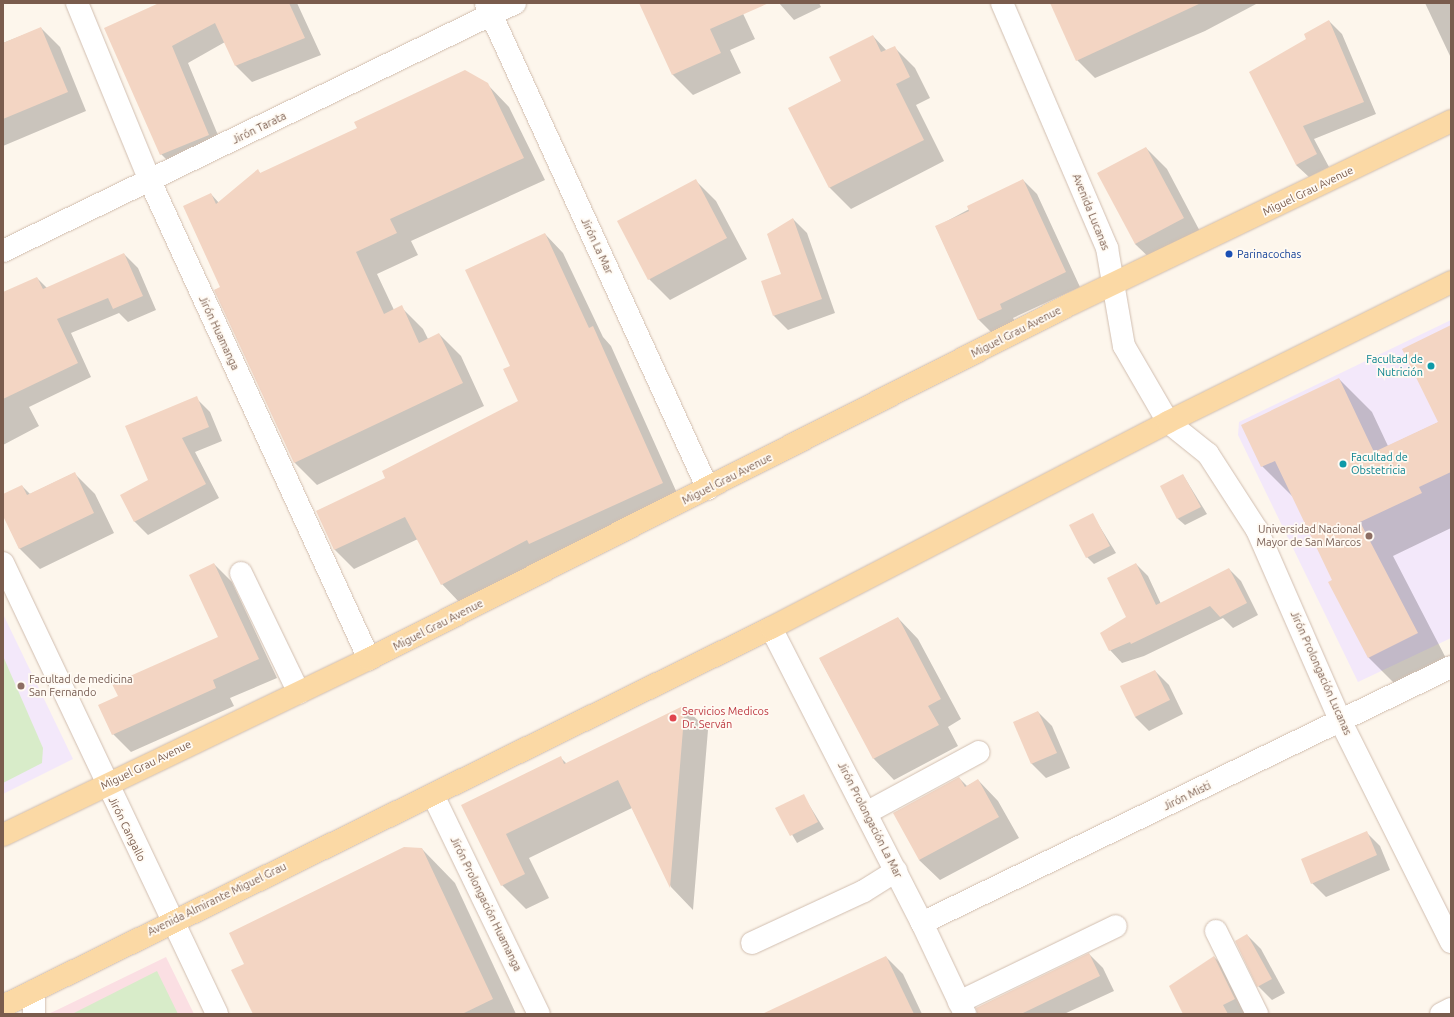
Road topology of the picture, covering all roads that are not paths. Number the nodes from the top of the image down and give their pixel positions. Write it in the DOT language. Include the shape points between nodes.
graph roads {
  1 [pos="77,3"];
  2 [pos="515,3"];
  3 [pos="1002,3"];
  4 [pos="488,8"];
  5 [pos="1451,121"];
  6 [pos="150,181"];
  7 [pos="3,250"];
  8 [pos="1451,282"];
  9 [pos="1113,284"];
  10 [pos="1168,422"];
  11 [pos="708,489"];
  12 [pos="3,563"];
  13 [pos="241,572"];
  14 [pos="771,628"];
  15 [pos="369,659"];
  16 [pos="1451,667"];
  17 [pos="299,693"];
  18 [pos="1341,722"];
  19 [pos="979,752"];
  20 [pos="110,794"];
  21 [pos="433,795"];
  22 [pos="866,813"];
  23 [pos="3,835"];
  24 [pos="896,871"];
  25 [pos="171,921"];
  26 [pos="922,923"];
  27 [pos="1116,926"];
  28 [pos="1216,931"];
  29 [pos="1451,942"];
  30 [pos="752,943"];
  31 [pos="34,991"];
  32 [pos="3,1006"];
  33 [pos="962,1008"];
  34 [pos="1451,1009"];
  35 [pos="34,1014"];
  36 [pos="217,1014"];
  37 [pos="539,1014"];
  38 [pos="1257,1014"];
  39 [pos="1441,1014"];
  1 -- 6 [label="street, Jirón Huamanga"];
  2 -- 4 [label="street, Jirón Tarata"];
  3 -- 9 [label="street, Avenida Lucanas" via="1107,248"];
  4 -- 6 [label="street, Jirón Tarata"];
  4 -- 11 [label="street, Jirón La Mar"];
  5 -- 9 [label="main road, Miguel Grau Avenue"];
  6 -- 7 [label="street, Jirón Tarata"];
  6 -- 15 [label="street, Jirón Huamanga"];
  8 -- 10 [label="main road"];
  9 -- 10 [label="street, Avenida Lucanas" via="1124,346"];
  9 -- 11 [label="main road, Miguel Grau Avenue"];
  10 -- 14 [label="main road"];
  10 -- 18 [label="street, Jirón Prolongación Lucanas" via="1208,454 1257,530"];
  11 -- 15 [label="main road, Miguel Grau Avenue"];
  12 -- 20 [label="street, Jirón Cangallo"];
  13 -- 17 [label="street"];
  14 -- 21 [label="main road"];
  14 -- 22 [label="street, Jirón Prolongación La Mar"];
  15 -- 17 [label="main road, Miguel Grau Avenue"];
  16 -- 18 [label="street, Jirón Misti"];
  17 -- 20 [label="main road, Miguel Grau Avenue"];
  18 -- 26 [label="street, Jirón Misti"];
  18 -- 29 [label="street, Jirón Prolongación Lucanas"];
  19 -- 22 [label="street"];
  20 -- 23 [label="main road, Miguel Grau Avenue"];
  20 -- 25 [label="street, Jirón Cangallo"];
  21 -- 25 [label="main road, Avenida Almirante Miguel Grau"];
  21 -- 37 [label="street, Jirón Prolongación Huamanga"];
  22 -- 24 [label="street, Jirón Prolongación La Mar"];
  24 -- 26 [label="street, Jirón Prolongación La Mar"];
  24 -- 30 [label="street" via="864,891"];
  25 -- 31 [label="main road, Avenida Almirante Miguel Grau"];
  25 -- 36 [label="street, Jirón Cangallo"];
  26 -- 33 [label="street, Jirón Prolongación La Mar"];
  27 -- 33 [label="street"];
  28 -- 38 [label="street"];
  31 -- 32 [label="main road, Avenida Almirante Miguel Grau"];
  31 -- 35 [label="street"];
  34 -- 39 [label="street"];
}
